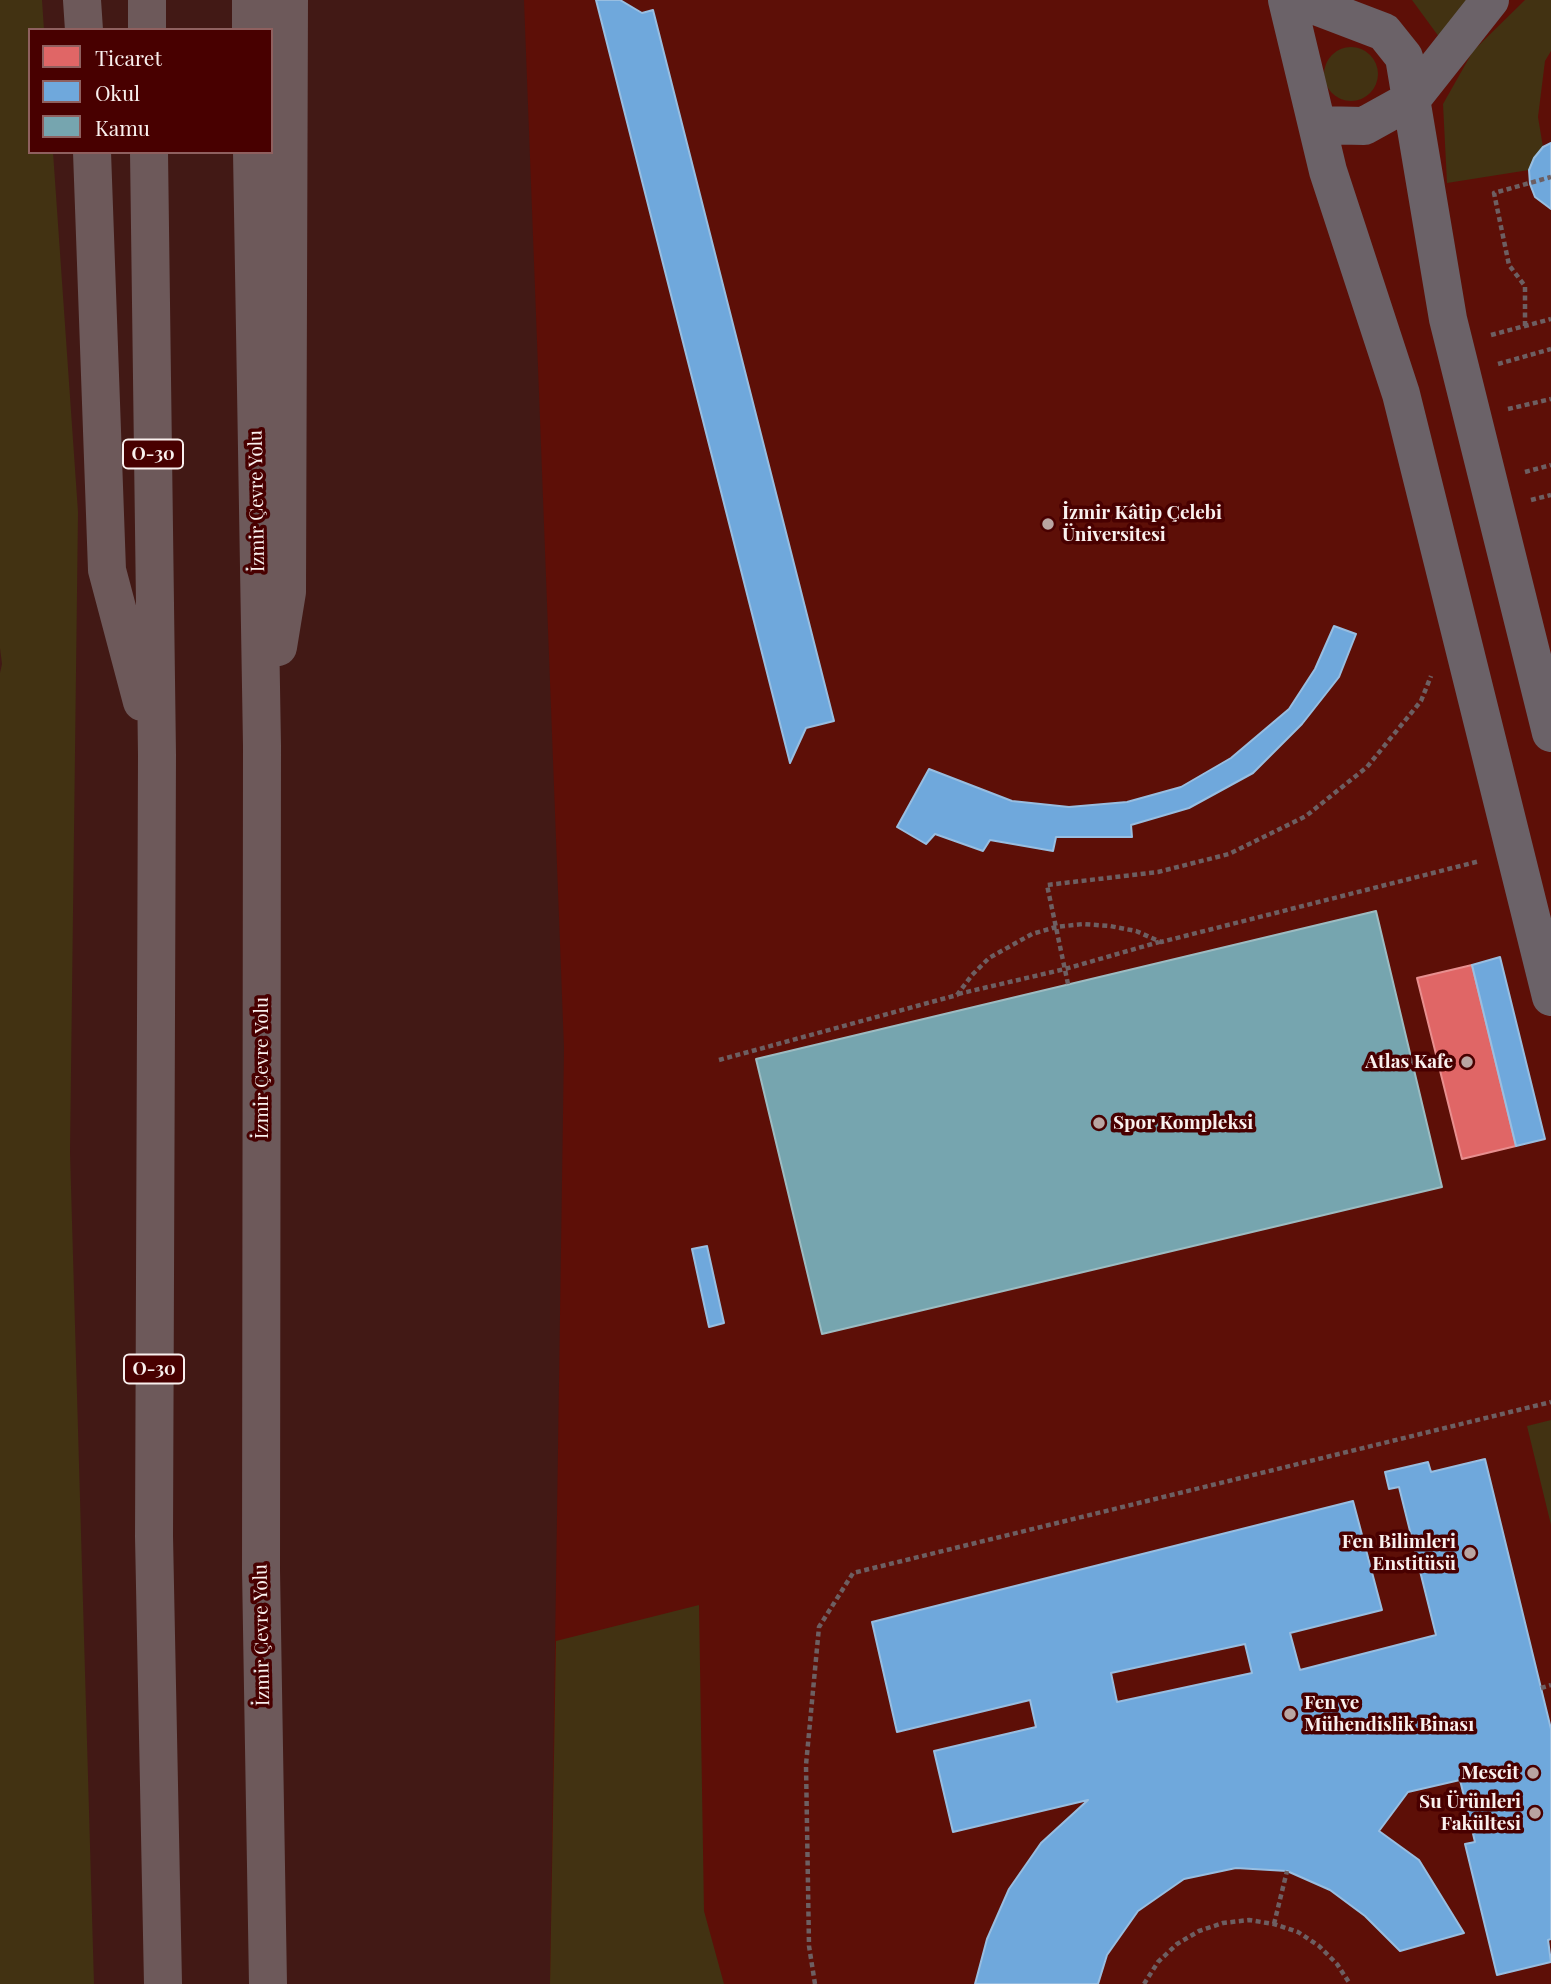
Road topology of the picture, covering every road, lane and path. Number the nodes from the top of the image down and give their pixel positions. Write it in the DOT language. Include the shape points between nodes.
graph roads {
  1 [pos="82,0"];
  2 [pos="147,0"];
  3 [pos="251,0"];
  4 [pos="289,0"];
  5 [pos="1287,0"];
  6 [pos="1300,0"];
  7 [pos="1490,0"];
  8 [pos="84,28"];
  9 [pos="147,28"];
  10 [pos="251,28"];
  11 [pos="1411,100"];
  12 [pos="1317,125"];
  13 [pos="92,154"];
  14 [pos="149,154"];
  15 [pos="253,154"];
  16 [pos="1551,177"];
  17 [pos="1551,319"];
  18 [pos="1525,326"];
  19 [pos="1551,349"];
  20 [pos="1458,359"];
  21 [pos="1456,615"];
  22 [pos="1551,733"];
  23 [pos="262,746"];
  24 [pos="157,755"];
  25 [pos="1515,852"];
  26 [pos="1056,927"];
  27 [pos="1161,942"];
  28 [pos="1065,969"];
  29 [pos="1068,984"];
  30 [pos="957,995"];
  31 [pos="1551,997"];
  32 [pos="719,1060"];
  33 [pos="1551,1402"];
  34 [pos="1551,1685"];
  35 [pos="1541,1688"];
  36 [pos="1287,1871"];
  37 [pos="1274,1924"];
  38 [pos="163,1984"];
  39 [pos="268,1984"];
  40 [pos="815,1984"];
  41 [pos="1144,1984"];
  42 [pos="1349,1984"];
  1 -- 8 [label="highway"];
  2 -- 9 [label="highway"];
  3 -- 10 [label="highway"];
  4 -- 23 [label="highway" via="286,592"];
  5 -- 12 [label="street"];
  6 -- 11 [label="street" via="1384,33 1404,57"];
  7 -- 11 [label="street"];
  11 -- 12 [label="street" via="1364,126"];
  11 -- 20 [label="street"];
  12 -- 21 [label="street" via="1401,394"];
  13 -- 24 [label="highway" via="107,570"];
  14 -- 24 [label="highway, O-30"];
  15 -- 23 [label="highway, İzmir Çevre Yolu"];
  16 -- 18 [label="path" via="1494,192 1509,265 1525,286"];
  17 -- 18 [label="path"];
  18 -- 20 [label="path"];
  19 -- 20 [label="path"];
  20 -- 22 [label="street"];
  21 -- 25 [label="street"];
  21 -- 26 [label="path" via="1421,701 1367,767 1306,816 1229,855 1158,872 1047,886"];
  23 -- 39 [label="highway, İzmir Çevre Yolu" via="261,1570"];
  24 -- 38 [label="highway, O-30" via="154,1536"];
  25 -- 27 [label="path"];
  25 -- 31 [label="street"];
  26 -- 27 [label="path" via="1110,926"];
  26 -- 28 [label="path"];
  26 -- 30 [label="path" via="1010,944 989,958"];
  27 -- 28 [label="path"];
  28 -- 29 [label="path"];
  28 -- 30 [label="path"];
  30 -- 32 [label="path"];
  33 -- 40 [label="path" via="853,1573 819,1626 806,1765 809,1946"];
  34 -- 35 [label="path"];
  36 -- 37 [label="path"];
  37 -- 41 [label="path" via="1249,1920 1199,1931 1158,1962"];
  37 -- 42 [label="path" via="1319,1946 1338,1964"];
}
